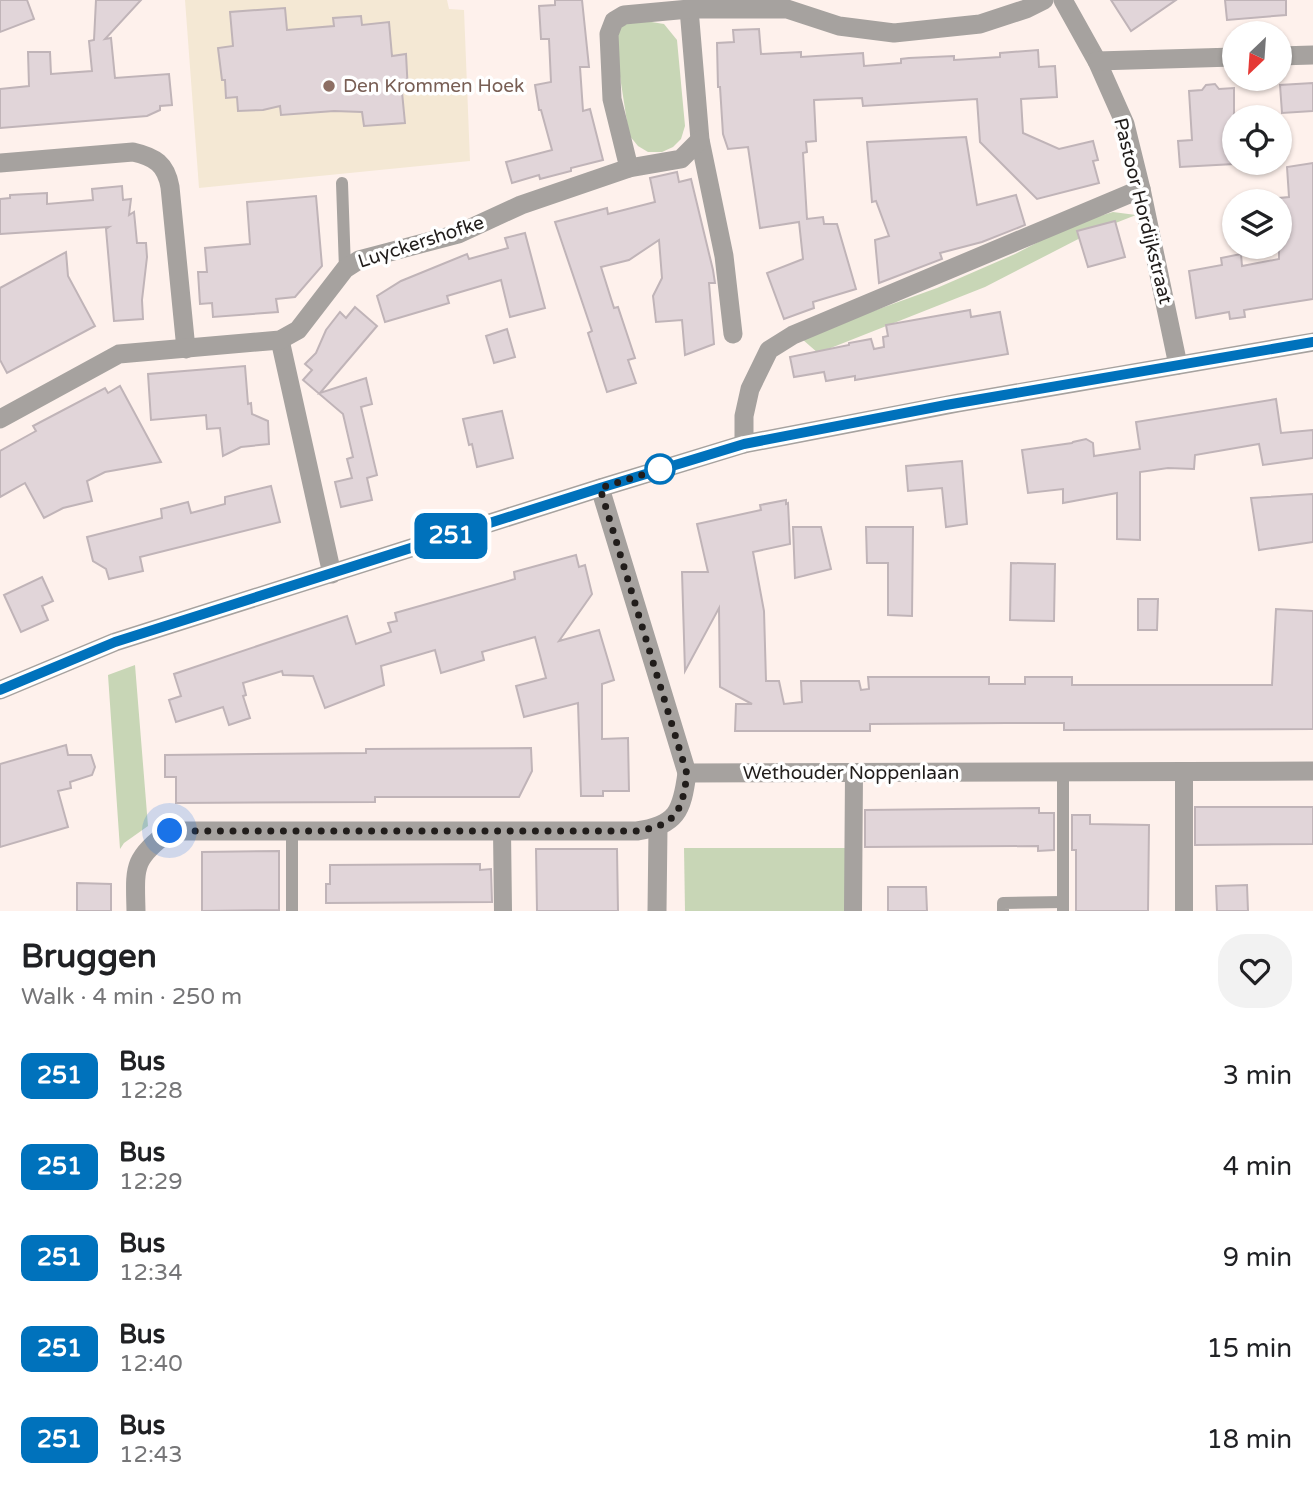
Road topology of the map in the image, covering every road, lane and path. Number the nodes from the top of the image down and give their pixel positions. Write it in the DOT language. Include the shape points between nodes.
graph roads {
  1 [pos="1044,0"];
  2 [pos="1063,0"];
  3 [pos="689,9"];
  4 [pos="1313,54"];
  5 [pos="1292,55"];
  6 [pos="1222,57"];
  7 [pos="1097,61"];
  8 [pos="700,140"];
  9 [pos="0,163"];
  10 [pos="629,168"];
  11 [pos="342,183"];
  12 [pos="1141,189"];
  13 [pos="345,269"];
  14 [pos="733,334"];
  15 [pos="280,340"];
  16 [pos="1313,341"];
  17 [pos="186,349"];
  18 [pos="1178,365"];
  19 [pos="0,419"];
  20 [pos="744,444"];
  21 [pos="600,488"];
  22 [pos="332,573"];
  23 [pos="0,690"];
  24 [pos="1184,771"];
  25 [pos="1313,771"];
  26 [pos="1063,773"];
  27 [pos="687,774"];
  28 [pos="854,774"];
  29 [pos="658,828"];
  30 [pos="292,831"];
  31 [pos="502,831"];
  32 [pos="1063,907"];
  33 [pos="136,911"];
  34 [pos="292,911"];
  35 [pos="503,911"];
  36 [pos="657,911"];
  37 [pos="853,911"];
  38 [pos="1003,911"];
  39 [pos="1184,911"];
  1 -- 3 [label="street" via="980,24 894,33 839,26 787,9"];
  2 -- 7 [label="street, Pastoor Hordijkstraat"];
  3 -- 8 [label="street"];
  3 -- 10 [label="street" via="624,15 614,21 609,34 611,99"];
  4 -- 5 [label="street"];
  6 -- 7 [label="street"];
  7 -- 12 [label="street, Pastoor Hordijkstraat" via="1125,124"];
  8 -- 10 [label="street, Luyckershofke" via="681,159"];
  8 -- 14 [label="street" via="724,256"];
  9 -- 17 [label="street" via="133,152 159,162 170,187"];
  10 -- 13 [label="street, Luyckershofke" via="521,205 458,234 359,260"];
  11 -- 13 [label="lane"];
  12 -- 18 [label="street, Pastoor Hordijkstraat"];
  12 -- 20 [label="street" via="793,335 769,351 750,389"];
  13 -- 15 [label="street, Luyckershofke" via="298,330"];
  15 -- 17 [label="street"];
  15 -- 22 [label="street"];
  16 -- 18 [label="street"];
  17 -- 19 [label="street" via="119,354"];
  18 -- 20 [label="street"];
  20 -- 21 [label="street"];
  21 -- 22 [label="street"];
  21 -- 27 [label="street"];
  22 -- 23 [label="street" via="99,648"];
  24 -- 25 [label="street, Wethouder Noppenlaan"];
  24 -- 26 [label="street, Wethouder Noppenlaan"];
  24 -- 39 [label="street"];
  26 -- 28 [label="street, Wethouder Noppenlaan"];
  26 -- 32 [label="lane"];
  27 -- 28 [label="street, Wethouder Noppenlaan"];
  27 -- 29 [label="street" via="675,817"];
  28 -- 37 [label="street"];
  29 -- 31 [label="street"];
  29 -- 36 [label="street"];
  30 -- 31 [label="street"];
  30 -- 33 [label="street" via="170,831 139,860"];
  30 -- 34 [label="lane"];
  31 -- 35 [label="street"];
  32 -- 38 [label="lane" via="1003,903"];
}
